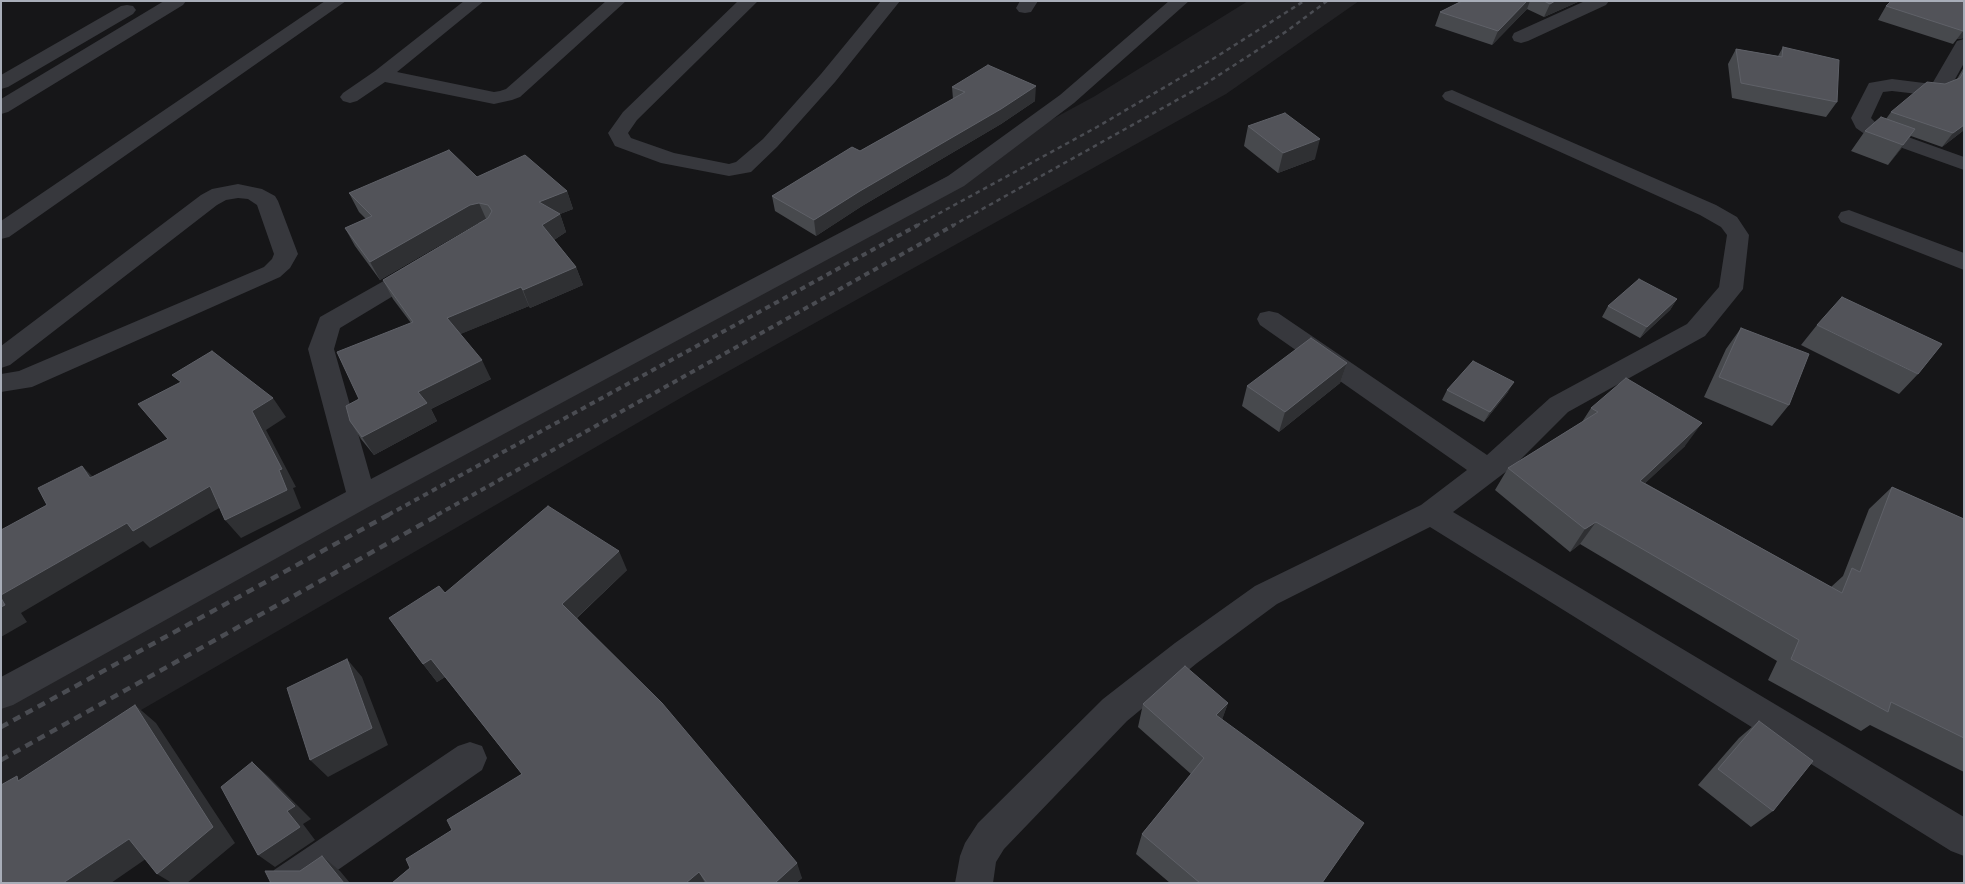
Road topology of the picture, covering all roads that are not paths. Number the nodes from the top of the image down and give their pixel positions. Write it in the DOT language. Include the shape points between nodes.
graph roads {
  1 [pos="142,1"];
  2 [pos="177,1"];
  3 [pos="337,1"];
  4 [pos="475,1"];
  5 [pos="618,1"];
  6 [pos="749,1"];
  7 [pos="891,1"];
  8 [pos="1180,1"];
  9 [pos="1600,1"];
  10 [pos="1520,36"];
  11 [pos="1964,45"];
  12 [pos="382,75"];
  13 [pos="1,84"];
  14 [pos="1452,96"];
  15 [pos="350,97"];
  16 [pos="1,108"];
  17 [pos="1964,164"];
  18 [pos="1849,217"];
  19 [pos="1,232"];
  20 [pos="437,259"];
  21 [pos="1964,262"];
  22 [pos="1269,319"];
  23 [pos="1,359"];
  24 [pos="1,383"];
  25 [pos="1488,470"];
  26 [pos="362,497"];
  27 [pos="1432,513"];
  28 [pos="1,694"];
  29 [pos="470,758"];
  30 [pos="1964,838"];
  31 [pos="286,883"];
  32 [pos="974,883"];
  1 -- 13 [label="street"];
  2 -- 16 [label="street"];
  3 -- 19 [label="street"];
  4 -- 12 [label="street"];
  5 -- 12 [label="street" via="505,96 494,98"];
  6 -- 7 [label="street" via="630,116 618,133 622,142 669,158 730,170 744,167 783,128"];
  8 -- 26 [label="street" via="1067,99 956,181"];
  9 -- 10 [label="street"];
  11 -- 17 [label="street" via="1942,86 1935,90 1892,85 1876,87 1861,118 1863,124 1873,131"];
  12 -- 15 [label="street"];
  14 -- 25 [label="street" via="1708,210 1729,222 1738,234 1731,289 1696,330 1559,405"];
  18 -- 21 [label="street"];
  20 -- 26 [label="street" via="329,323 321,349"];
  22 -- 25 [label="street"];
  23 -- 24 [label="street" via="209,200 238,191 267,201 286,254 272,272 23,380"];
  25 -- 27 [label="street"];
  26 -- 28 [label="street"];
  27 -- 30 [label="street"];
  27 -- 32 [label="street" via="1295,578 1266,596 1116,710 991,836 978,856"];
  29 -- 31 [label="street"];
}
